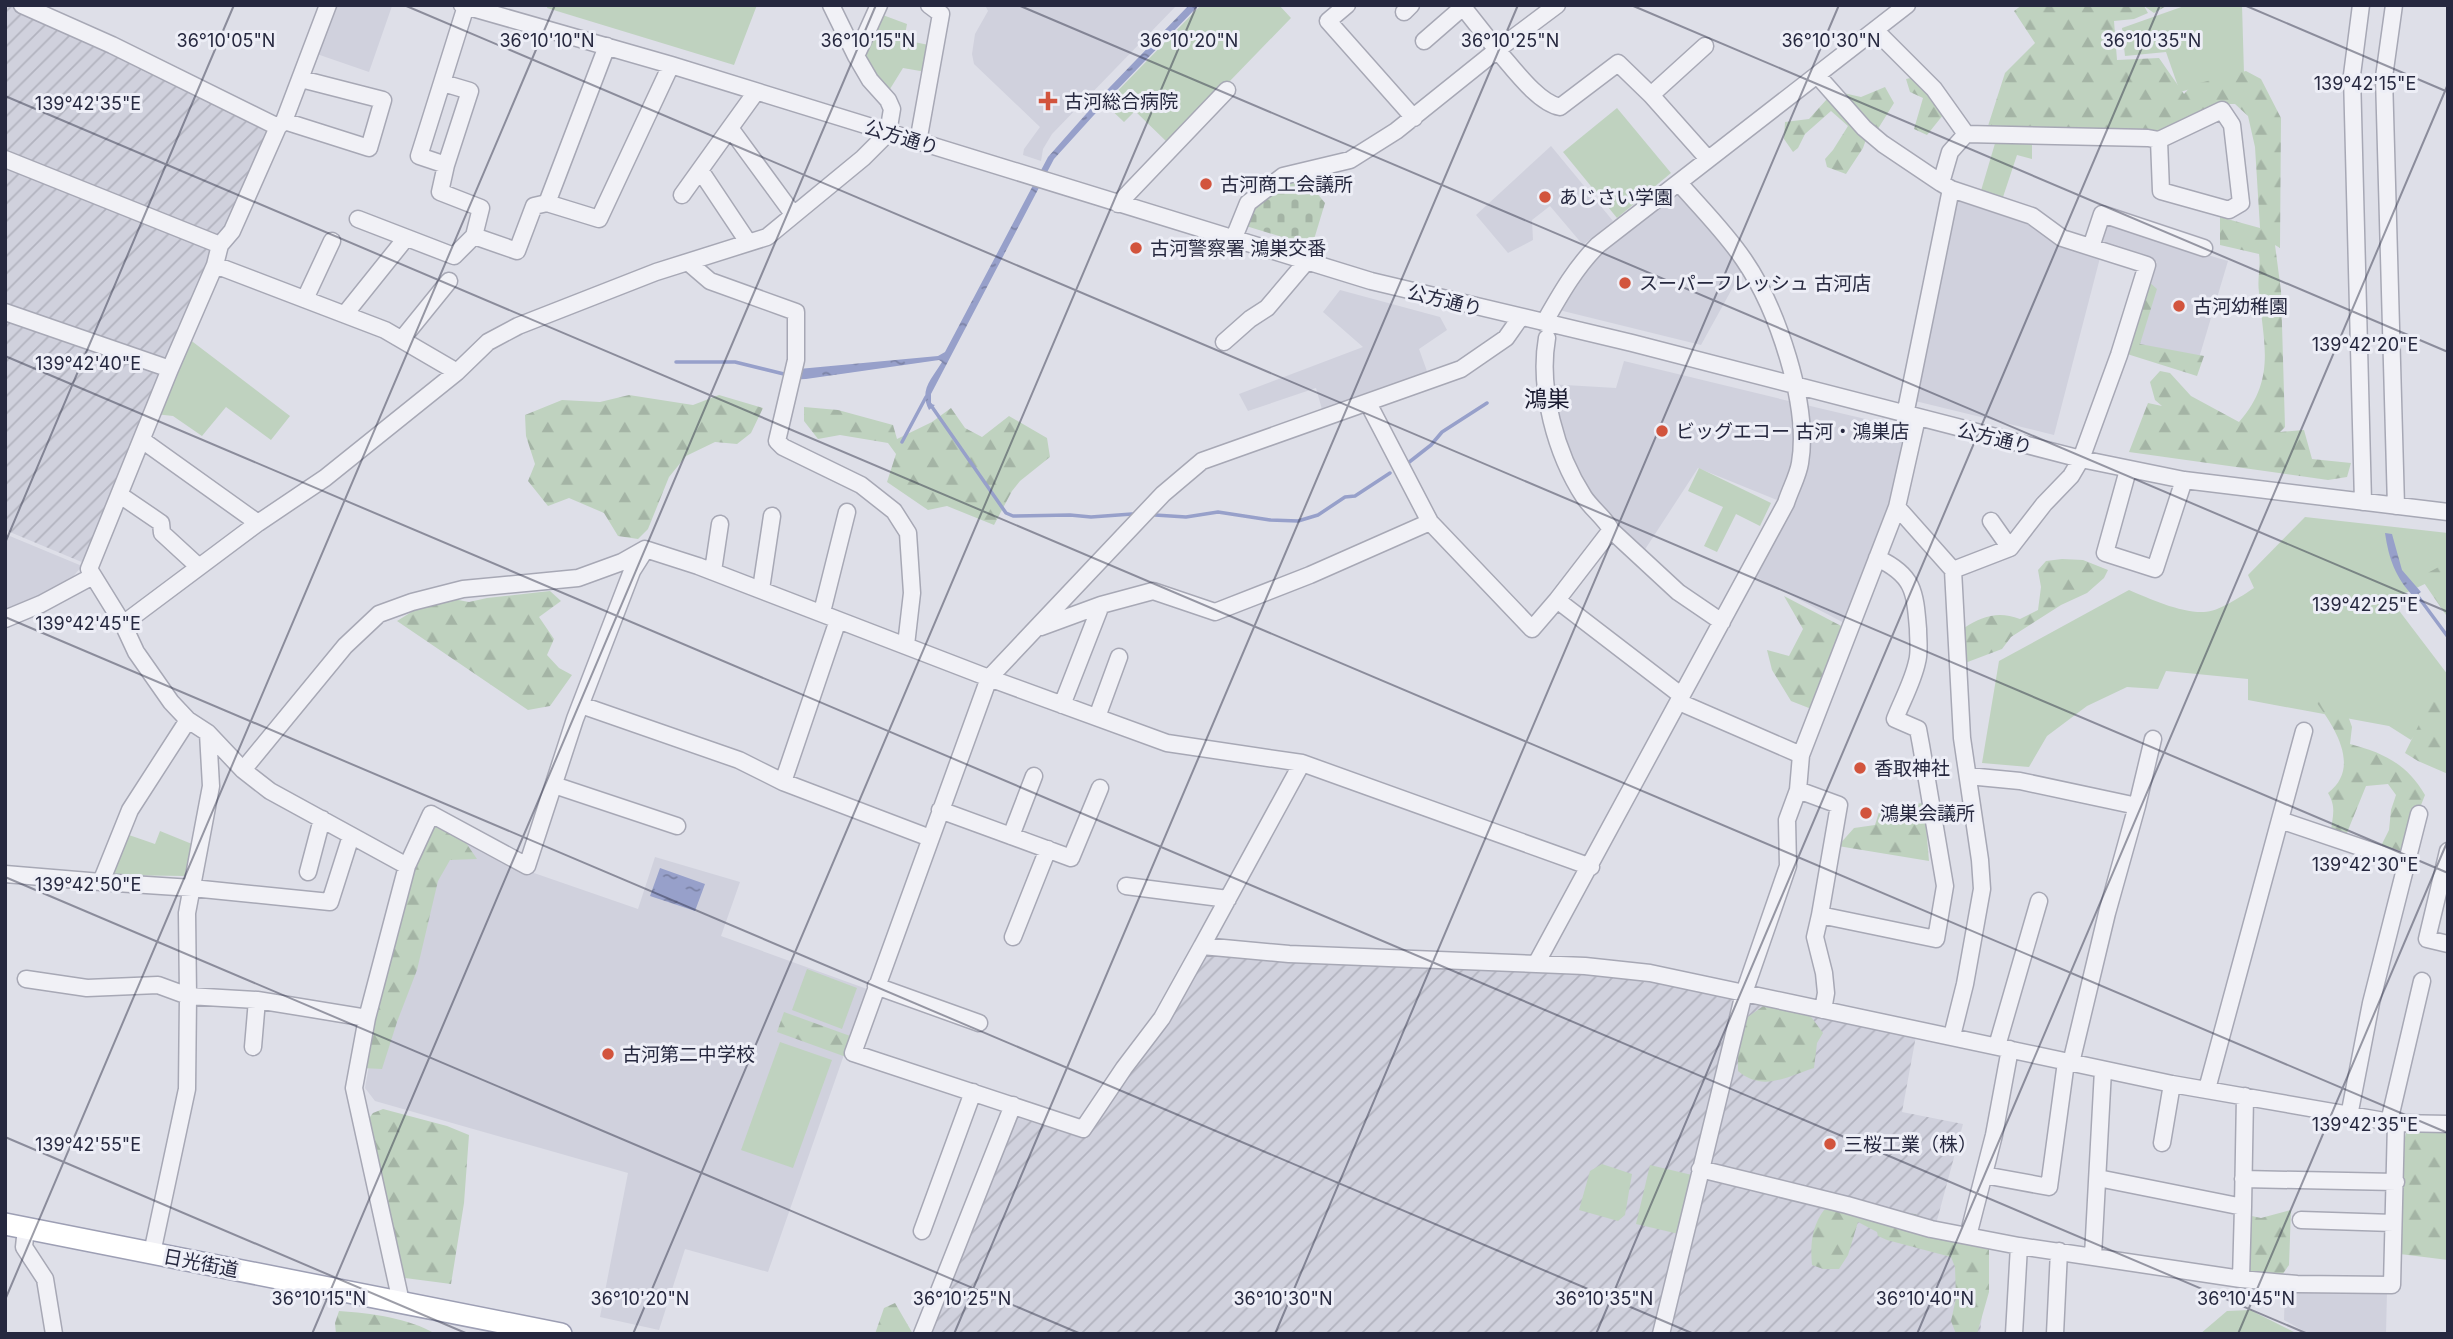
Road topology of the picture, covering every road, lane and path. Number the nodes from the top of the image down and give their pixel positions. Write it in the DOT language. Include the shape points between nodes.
graph roads {
  1 [pos="22,5"];
  2 [pos="328,5"];
  3 [pos="879,5"];
  4 [pos="929,5"];
  5 [pos="1347,5"];
  6 [pos="1557,5"];
  7 [pos="464,6"];
  8 [pos="1463,6"];
  9 [pos="1902,7"];
  10 [pos="2378,7"];
  11 [pos="836,9"];
  12 [pos="1875,30"];
  13 [pos="1424,41"];
  14 [pos="607,46"];
  15 [pos="1705,46"];
  16 [pos="1497,50"];
  17 [pos="856,56"];
  18 [pos="671,65"];
  19 [pos="1817,75"];
  20 [pos="301,79"];
  21 [pos="443,83"];
  22 [pos="1227,90"];
  23 [pos="756,92"];
  24 [pos="1651,95"];
  25 [pos="1414,118"];
  26 [pos="281,124"];
  27 [pos="730,128"];
  28 [pos="888,133"];
  29 [pos="1966,134"];
  30 [pos="2159,140"];
  31 [pos="918,142"];
  32 [pos="5,159"];
  33 [pos="1708,159"];
  34 [pos="446,165"];
  35 [pos="700,170"];
  36 [pos="1679,183"];
  37 [pos="1946,186"];
  38 [pos="682,195"];
  39 [pos="547,203"];
  40 [pos="1118,204"];
  41 [pos="793,214"];
  42 [pos="358,219"];
  43 [pos="474,236"];
  44 [pos="406,239"];
  45 [pos="1233,240"];
  46 [pos="332,241"];
  47 [pos="748,242"];
  48 [pos="220,245"];
  49 [pos="2091,247"];
  50 [pos="2204,248"];
  51 [pos="1306,262"];
  52 [pos="689,263"];
  53 [pos="215,265"];
  54 [pos="449,281"];
  55 [pos="305,299"];
  56 [pos="5,312"];
  57 [pos="345,314"];
  58 [pos="1520,318"];
  59 [pos="1545,331"];
  60 [pos="402,339"];
  61 [pos="1224,342"];
  62 [pos="170,369"];
  63 [pos="457,372"];
  64 [pos="1796,387"];
  65 [pos="1368,403"];
  66 [pos="1911,417"];
  67 [pos="142,440"];
  68 [pos="2081,459"];
  69 [pos="2128,470"];
  70 [pos="2184,480"];
  71 [pos="120,495"];
  72 [pos="2362,502"];
  73 [pos="2396,506"];
  74 [pos="1897,508"];
  75 [pos="847,512"];
  76 [pos="2448,512"];
  77 [pos="772,516"];
  78 [pos="1991,521"];
  79 [pos="1430,522"];
  80 [pos="258,523"];
  81 [pos="720,524"];
  82 [pos="1611,530"];
  83 [pos="2010,548"];
  84 [pos="645,550"];
  85 [pos="1877,558"];
  86 [pos="199,567"];
  87 [pos="1953,570"];
  88 [pos="713,571"];
  89 [pos="93,576"];
  90 [pos="761,589"];
  91 [pos="1557,600"];
  92 [pos="1101,605"];
  93 [pos="822,612"];
  94 [pos="5,619"];
  95 [pos="838,620"];
  96 [pos="1722,622"];
  97 [pos="123,624"];
  98 [pos="1035,629"];
  99 [pos="906,645"];
  100 [pos="1119,657"];
  101 [pos="989,678"];
  102 [pos="1681,699"];
  103 [pos="581,705"];
  104 [pos="1062,705"];
  105 [pos="1097,717"];
  106 [pos="188,720"];
  107 [pos="2304,731"];
  108 [pos="208,733"];
  109 [pos="2153,738"];
  110 [pos="1801,755"];
  111 [pos="1302,763"];
  112 [pos="243,771"];
  113 [pos="1034,776"];
  114 [pos="1968,776"];
  115 [pos="783,782"];
  116 [pos="554,785"];
  117 [pos="1100,788"];
  118 [pos="1798,790"];
  119 [pos="2137,806"];
  120 [pos="940,810"];
  121 [pos="2419,814"];
  122 [pos="322,819"];
  123 [pos="2280,820"];
  124 [pos="677,826"];
  125 [pos="351,836"];
  126 [pos="1010,836"];
  127 [pos="930,838"];
  128 [pos="1048,849"];
  129 [pos="2448,851"];
  130 [pos="2407,863"];
  131 [pos="407,866"];
  132 [pos="1591,867"];
  133 [pos="308,872"];
  134 [pos="5,874"];
  135 [pos="101,882"];
  136 [pos="1126,886"];
  137 [pos="192,888"];
  138 [pos="1228,899"];
  139 [pos="2039,901"];
  140 [pos="1820,915"];
  141 [pos="1013,937"];
  142 [pos="2448,944"];
  143 [pos="1202,946"];
  144 [pos="1536,964"];
  145 [pos="26,979"];
  146 [pos="2422,981"];
  147 [pos="876,986"];
  148 [pos="1744,993"];
  149 [pos="188,996"];
  150 [pos="257,1000"];
  151 [pos="1823,1010"];
  152 [pos="367,1018"];
  153 [pos="979,1023"];
  154 [pos="1952,1036"];
  155 [pos="253,1046"];
  156 [pos="2003,1048"];
  157 [pos="2068,1062"];
  158 [pos="2103,1070"];
  159 [pos="2172,1084"];
  160 [pos="2207,1089"];
  161 [pos="972,1092"];
  162 [pos="2245,1096"];
  163 [pos="1013,1105"];
  164 [pos="2349,1116"];
  165 [pos="2393,1122"];
  166 [pos="2448,1124"];
  167 [pos="2162,1143"];
  168 [pos="1700,1169"];
  169 [pos="1984,1175"];
  170 [pos="2098,1178"];
  171 [pos="2243,1179"];
  172 [pos="2396,1182"];
  173 [pos="2243,1207"];
  174 [pos="2301,1220"];
  175 [pos="2393,1223"];
  176 [pos="16,1226"];
  177 [pos="922,1231"];
  178 [pos="1968,1236"];
  179 [pos="2019,1246"];
  180 [pos="2059,1251"];
  181 [pos="152,1253"];
  182 [pos="2093,1256"];
  183 [pos="2241,1279"];
  184 [pos="401,1303"];
  185 [pos="54,1334"];
  186 [pos="561,1334"];
  187 [pos="922,1334"];
  188 [pos="1661,1334"];
  189 [pos="2014,1334"];
  190 [pos="2055,1334"];
  1 -- 26 [label="street"];
  2 -- 20 [label="street"];
  3 -- 17 [label="street"];
  4 -- 31 [label="street" via="941,13"];
  5 -- 25 [label="street" via="1328,21"];
  6 -- 16 [label="street"];
  7 -- 14 [label="street, 公方通り"];
  7 -- 21 [label="street"];
  8 -- 13 [label="street"];
  8 -- 16 [label="street"];
  9 -- 12 [label="street"];
  10 -- 72 [label="street" via="2355,40 2352,86"];
  10 -- 73 [label="street"];
  11 -- 17 [label="street"];
  12 -- 19 [label="street"];
  12 -- 29 [label="street" via="1934,89"];
  14 -- 18 [label="street, 公方通り"];
  14 -- 39 [label="street"];
  15 -- 24 [label="street"];
  16 -- 24 [label="street" via="1552,106 1560,107 1618,63"];
  16 -- 25 [label="street"];
  17 -- 28 [label="street" via="892,109"];
  18 -- 23 [label="street, 公方通り"];
  18 -- 39 [label="street" via="599,219"];
  19 -- 33 [label="street"];
  19 -- 37 [label="street" via="1864,128"];
  20 -- 26 [label="street"];
  20 -- 26 [label="street" via="383,100 369,148"];
  21 -- 34 [label="street" via="419,156"];
  21 -- 34 [label="street" via="470,91"];
  22 -- 40 [label="street"];
  23 -- 27 [label="street"];
  23 -- 28 [label="street, 公方通り"];
  24 -- 33 [label="street"];
  25 -- 45 [label="street" via="1350,160 1283,176 1248,203"];
  26 -- 48 [label="street" via="232,231"];
  27 -- 35 [label="street"];
  27 -- 41 [label="street"];
  28 -- 31 [label="street, 公方通り"];
  28 -- 41 [label="street"];
  29 -- 30 [label="street"];
  29 -- 37 [label="street" via="1950,152"];
  30 -- 30 [label="street" via="2161,191 2229,210 2241,203 2232,125 2222,110"];
  31 -- 40 [label="street, 公方通り"];
  32 -- 48 [label="street"];
  33 -- 36 [label="street"];
  34 -- 43 [label="street" via="440,192 481,208"];
  35 -- 38 [label="street"];
  35 -- 47 [label="street"];
  36 -- 59 [label="street" via="1589,254 1566,283"];
  36 -- 64 [label="street" via="1743,258 1766,295"];
  37 -- 49 [label="street" via="2032,216 2062,238"];
  37 -- 66 [label="street"];
  39 -- 43 [label="street" via="534,206 517,251"];
  40 -- 45 [label="street, 公方通り"];
  41 -- 47 [label="street" via="767,237"];
  42 -- 44 [label="street"];
  43 -- 44 [label="street" via="454,256"];
  44 -- 57 [label="street"];
  45 -- 51 [label="street, 公方通り"];
  46 -- 55 [label="street"];
  47 -- 52 [label="street"];
  48 -- 53 [label="street"];
  49 -- 50 [label="street" via="2102,214"];
  49 -- 68 [label="street" via="2147,265"];
  51 -- 58 [label="street, 公方通り"];
  51 -- 61 [label="street" via="1268,308"];
  52 -- 63 [label="street" via="518,326 488,342"];
  52 -- 99 [label="street" via="710,281 796,312 796,360 777,441 861,485 894,511 908,533 912,593"];
  53 -- 55 [label="street"];
  53 -- 62 [label="street"];
  54 -- 60 [label="street"];
  55 -- 57 [label="street"];
  56 -- 62 [label="street"];
  57 -- 60 [label="street"];
  58 -- 59 [label="street, 公方通り"];
  58 -- 65 [label="street" via="1506,338 1461,369"];
  59 -- 64 [label="street, 公方通り" via="1632,343"];
  59 -- 82 [label="street" via="1545,390 1562,451 1586,500"];
  60 -- 63 [label="street"];
  62 -- 67 [label="street"];
  63 -- 80 [label="street" via="324,478"];
  64 -- 66 [label="street, 公方通り"];
  64 -- 96 [label="street" via="1801,407 1800,463 1786,503"];
  65 -- 79 [label="street"];
  65 -- 98 [label="street" via="1202,461 1163,494"];
  66 -- 68 [label="street, 公方通り"];
  66 -- 74 [label="street"];
  67 -- 71 [label="street"];
  67 -- 80 [label="street"];
  68 -- 69 [label="street, 公方通り"];
  68 -- 83 [label="street"];
  69 -- 70 [label="street, 公方通り"];
  69 -- 70 [label="street" via="2105,553 2155,569"];
  70 -- 72 [label="street, 公方通り"];
  71 -- 86 [label="street" via="161,523 162,533"];
  71 -- 89 [label="street" via="89,569"];
  72 -- 73 [label="street, 公方通り"];
  73 -- 76 [label="street, 公方通り"];
  74 -- 85 [label="street"];
  74 -- 87 [label="street"];
  75 -- 93 [label="street"];
  77 -- 90 [label="street"];
  78 -- 83 [label="street"];
  79 -- 91 [label="street" via="1532,629"];
  79 -- 92 [label="street" via="1215,612 1153,591"];
  80 -- 86 [label="street"];
  81 -- 88 [label="street"];
  82 -- 91 [label="street"];
  82 -- 96 [label="street" via="1678,592"];
  83 -- 87 [label="street"];
  84 -- 88 [label="street"];
  84 -- 103 [label="street" via="632,571"];
  84 -- 112 [label="street" via="578,578 463,590 379,614 345,646"];
  85 -- 110 [label="street"];
  85 -- 140 [label="street" via="1905,576 1916,600 1917,662 1895,719 1918,729 1945,886 1941,913 1936,939"];
  86 -- 97 [label="street"];
  87 -- 114 [label="street"];
  88 -- 90 [label="street"];
  89 -- 94 [label="street"];
  89 -- 97 [label="street"];
  90 -- 93 [label="street"];
  91 -- 102 [label="street"];
  92 -- 98 [label="street"];
  92 -- 104 [label="street"];
  93 -- 95 [label="street"];
  95 -- 99 [label="street"];
  95 -- 115 [label="street"];
  96 -- 102 [label="street"];
  97 -- 106 [label="street" via="136,652"];
  98 -- 101 [label="street"];
  99 -- 101 [label="street"];
  100 -- 105 [label="street"];
  101 -- 104 [label="street"];
  101 -- 120 [label="street"];
  102 -- 110 [label="street"];
  102 -- 132 [label="street"];
  103 -- 115 [label="street" via="739,760"];
  103 -- 116 [label="street"];
  104 -- 105 [label="street"];
  105 -- 111 [label="street" via="1167,743"];
  106 -- 108 [label="street"];
  106 -- 135 [label="street" via="131,810"];
  107 -- 123 [label="street"];
  108 -- 112 [label="street"];
  108 -- 137 [label="street" via="211,786"];
  109 -- 119 [label="street"];
  110 -- 118 [label="street"];
  111 -- 132 [label="street"];
  111 -- 138 [label="street"];
  112 -- 122 [label="street"];
  113 -- 126 [label="street"];
  114 -- 119 [label="street" via="2020,780"];
  114 -- 154 [label="street" via="1982,889"];
  115 -- 127 [label="street"];
  116 -- 124 [label="street"];
  116 -- 131 [label="street" via="527,866 431,814"];
  117 -- 128 [label="street" via="1071,858"];
  118 -- 140 [label="street" via="1839,805"];
  118 -- 148 [label="street" via="1787,820 1788,866"];
  119 -- 157 [label="street"];
  120 -- 126 [label="street"];
  120 -- 127 [label="street"];
  121 -- 130 [label="street"];
  122 -- 125 [label="street"];
  122 -- 133 [label="street"];
  123 -- 130 [label="street"];
  123 -- 160 [label="street"];
  125 -- 131 [label="street"];
  125 -- 137 [label="street" via="330,902"];
  126 -- 128 [label="street"];
  127 -- 147 [label="street"];
  128 -- 141 [label="street"];
  129 -- 142 [label="street" via="2427,939"];
  130 -- 164 [label="street" via="2371,1003"];
  131 -- 152 [label="street"];
  132 -- 144 [label="street"];
  134 -- 135 [label="street"];
  135 -- 137 [label="street"];
  136 -- 138 [label="street"];
  137 -- 149 [label="street" via="187,913"];
  138 -- 143 [label="street"];
  139 -- 156 [label="street"];
  140 -- 151 [label="street" via="1815,937 1824,973"];
  143 -- 144 [label="street"];
  143 -- 163 [label="street" via="1162,1018 1083,1129"];
  144 -- 148 [label="street" via="1650,972"];
  145 -- 149 [label="street" via="87,988 158,985"];
  146 -- 165 [label="street"];
  147 -- 153 [label="street"];
  147 -- 161 [label="street" via="853,1052"];
  148 -- 151 [label="street"];
  148 -- 168 [label="street"];
  149 -- 150 [label="street"];
  149 -- 181 [label="street" via="187,1089"];
  150 -- 152 [label="street"];
  150 -- 155 [label="street"];
  151 -- 154 [label="street"];
  152 -- 184 [label="street" via="354,1088"];
  154 -- 156 [label="street"];
  156 -- 157 [label="street"];
  156 -- 169 [label="street" via="1994,1135"];
  157 -- 158 [label="street"];
  157 -- 169 [label="street" via="2049,1186"];
  158 -- 159 [label="street"];
  158 -- 170 [label="street"];
  159 -- 160 [label="street"];
  159 -- 167 [label="street"];
  160 -- 162 [label="street"];
  161 -- 163 [label="street"];
  161 -- 177 [label="street"];
  162 -- 164 [label="street"];
  162 -- 171 [label="street"];
  163 -- 187 [label="street"];
  164 -- 165 [label="street"];
  165 -- 166 [label="street"];
  165 -- 172 [label="street"];
  168 -- 178 [label="street"];
  168 -- 188 [label="street"];
  169 -- 178 [label="street"];
  170 -- 173 [label="street"];
  170 -- 182 [label="street"];
  171 -- 172 [label="street"];
  171 -- 173 [label="street"];
  172 -- 175 [label="street"];
  173 -- 183 [label="street"];
  174 -- 175 [label="street"];
  175 -- 183 [label="street" via="2392,1285"];
  176 -- 181 [label="main road, 日光街道"];
  176 -- 185 [label="street" via="45,1279"];
  178 -- 179 [label="street"];
  179 -- 180 [label="street"];
  179 -- 189 [label="street"];
  180 -- 182 [label="street"];
  180 -- 190 [label="street"];
  181 -- 184 [label="main road, 日光街道"];
  182 -- 183 [label="street"];
  184 -- 186 [label="main road, 日光街道"];
}
